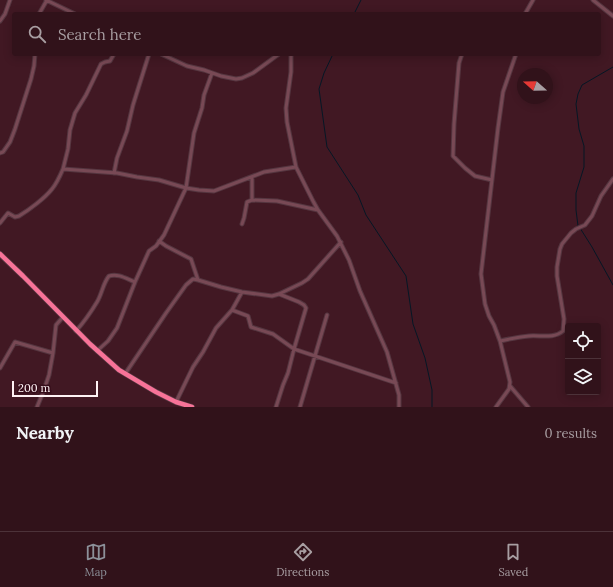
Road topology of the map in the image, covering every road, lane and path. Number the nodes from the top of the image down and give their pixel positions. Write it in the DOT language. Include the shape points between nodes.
graph roads {
  1 [pos="10,0"];
  2 [pos="47,0"];
  3 [pos="533,0"];
  4 [pos="593,0"];
  5 [pos="40,12"];
  6 [pos="71,12"];
  7 [pos="526,12"];
  8 [pos="613,16"];
  9 [pos="0,21"];
  10 [pos="35,56"];
  11 [pos="113,56"];
  12 [pos="148,56"];
  13 [pos="165,56"];
  14 [pos="276,56"];
  15 [pos="291,56"];
  16 [pos="461,56"];
  17 [pos="515,56"];
  18 [pos="212,73"];
  19 [pos="0,153"];
  20 [pos="296,167"];
  21 [pos="63,169"];
  22 [pos="114,173"];
  23 [pos="252,177"];
  24 [pos="613,179"];
  25 [pos="492,180"];
  26 [pos="186,188"];
  27 [pos="252,200"];
  28 [pos="318,210"];
  29 [pos="0,223"];
  30 [pos="242,224"];
  31 [pos="159,241"];
  32 [pos="341,242"];
  33 [pos="0,250"];
  34 [pos="0,254"];
  35 [pos="24,276"];
  36 [pos="198,280"];
  37 [pos="135,282"];
  38 [pos="242,292"];
  39 [pos="279,294"];
  40 [pos="232,310"];
  41 [pos="327,315"];
  42 [pos="63,317"];
  43 [pos="76,331"];
  44 [pos="500,342"];
  45 [pos="294,349"];
  46 [pos="97,351"];
  47 [pos="53,353"];
  48 [pos="316,356"];
  49 [pos="0,368"];
  50 [pos="125,374"];
  51 [pos="396,383"];
  52 [pos="510,386"];
  53 [pos="176,402"];
  54 [pos="37,407"];
  55 [pos="192,407"];
  56 [pos="276,407"];
  57 [pos="300,407"];
  58 [pos="399,407"];
  59 [pos="496,407"];
  60 [pos="528,407"];
  1 -- 9 [label="street"];
  2 -- 5 [label="street"];
  2 -- 6 [label="street"];
  3 -- 7 [label="street"];
  4 -- 8 [label="street"];
  10 -- 19 [label="street" via="31,79 15,129 10,142"];
  11 -- 21 [label="street" via="110,61 101,64 76,113 70,130"];
  12 -- 22 [label="street"];
  13 -- 18 [label="street"];
  14 -- 18 [label="street" via="242,78 230,79"];
  15 -- 20 [label="street" via="286,108"];
  16 -- 25 [label="street" via="453,156 475,176"];
  17 -- 25 [label="street" via="503,92"];
  18 -- 26 [label="street" via="194,133"];
  20 -- 23 [label="street" via="269,171"];
  20 -- 28 [label="street"];
  21 -- 22 [label="street"];
  21 -- 29 [label="street" via="57,182 45,196 19,216 15,217 8,213"];
  22 -- 26 [label="street" via="159,180"];
  23 -- 26 [label="street" via="214,191"];
  23 -- 27 [label="street"];
  24 -- 44 [label="street" via="601,196 592,216 585,225 571,233 560,249 557,276 564,319 563,331 548,336 528,336"];
  25 -- 44 [label="street" via="481,274 485,304"];
  26 -- 31 [label="street"];
  27 -- 28 [label="street" via="277,201"];
  27 -- 30 [label="street" via="247,202"];
  28 -- 32 [label="street"];
  31 -- 36 [label="street" via="191,259"];
  31 -- 37 [label="street" via="149,252"];
  32 -- 39 [label="street" via="308,279"];
  32 -- 51 [label="street" via="388,352"];
  33 -- 35 [label="highway"];
  34 -- 35 [label="highway"];
  35 -- 42 [label="highway"];
  36 -- 38 [label="street"];
  36 -- 50 [label="street" via="193,279 186,285"];
  37 -- 43 [label="street" via="114,274 109,276 97,302"];
  37 -- 46 [label="street" via="116,328 108,341"];
  38 -- 39 [label="street" via="272,296"];
  38 -- 40 [label="street"];
  39 -- 45 [label="street" via="305,306"];
  40 -- 45 [label="street" via="248,316 251,327 273,334"];
  40 -- 53 [label="street" via="216,328"];
  41 -- 48 [label="street"];
  42 -- 43 [label="highway"];
  42 -- 47 [label="street" via="56,325"];
  43 -- 46 [label="highway"];
  44 -- 52 [label="street"];
  45 -- 48 [label="street"];
  45 -- 56 [label="street"];
  46 -- 50 [label="highway"];
  47 -- 49 [label="street" via="15,342"];
  47 -- 54 [label="street"];
  48 -- 51 [label="street"];
  48 -- 57 [label="street"];
  50 -- 53 [label="highway"];
  51 -- 58 [label="street"];
  52 -- 59 [label="street"];
  52 -- 60 [label="street"];
  53 -- 55 [label="highway"];
}
